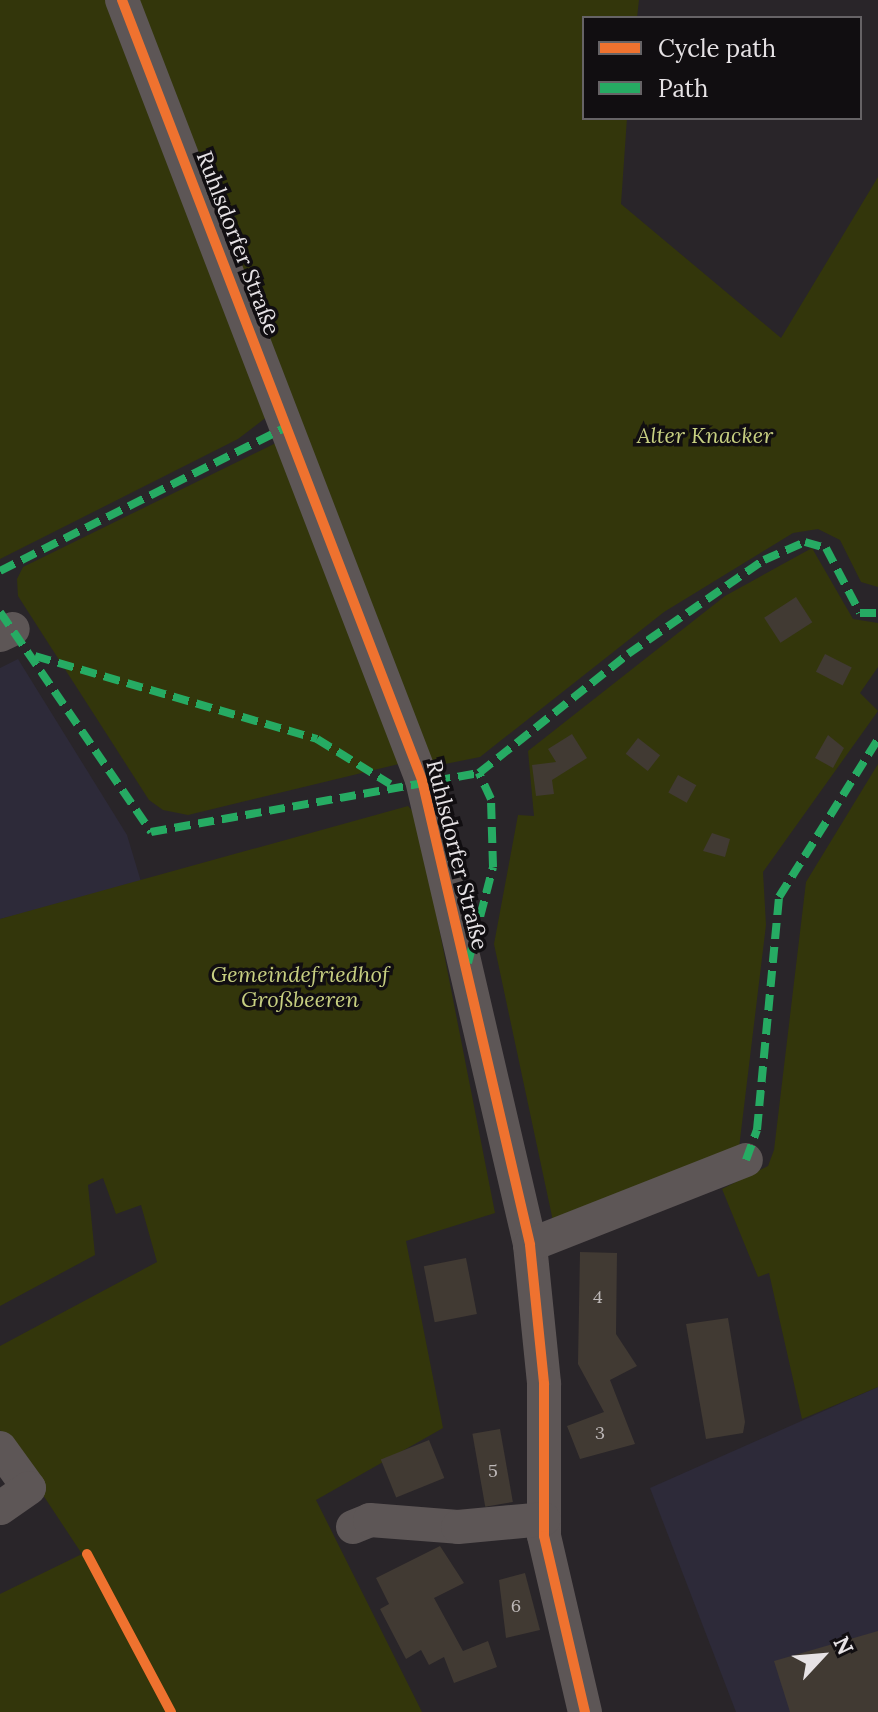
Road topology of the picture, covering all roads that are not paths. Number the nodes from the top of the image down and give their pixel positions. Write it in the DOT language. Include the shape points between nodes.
graph roads {
  1 [pos="122,0"];
  2 [pos="746,1160"];
  3 [pos="530,1245"];
  4 [pos="0,1448"];
  5 [pos="0,1508"];
  6 [pos="544,1519"];
  7 [pos="353,1527"];
  8 [pos="585,1712"];
  1 -- 3 [label="street, Ruhlsdorfer Straße" via="422,780"];
  2 -- 3 [label="street"];
  3 -- 6 [label="street, Ruhlsdorfer Straße" via="544,1384"];
  4 -- 5 [label="street" via="29,1488"];
  6 -- 7 [label="street" via="458,1527 370,1520"];
  6 -- 8 [label="street, Ruhlsdorfer Straße"];
}
